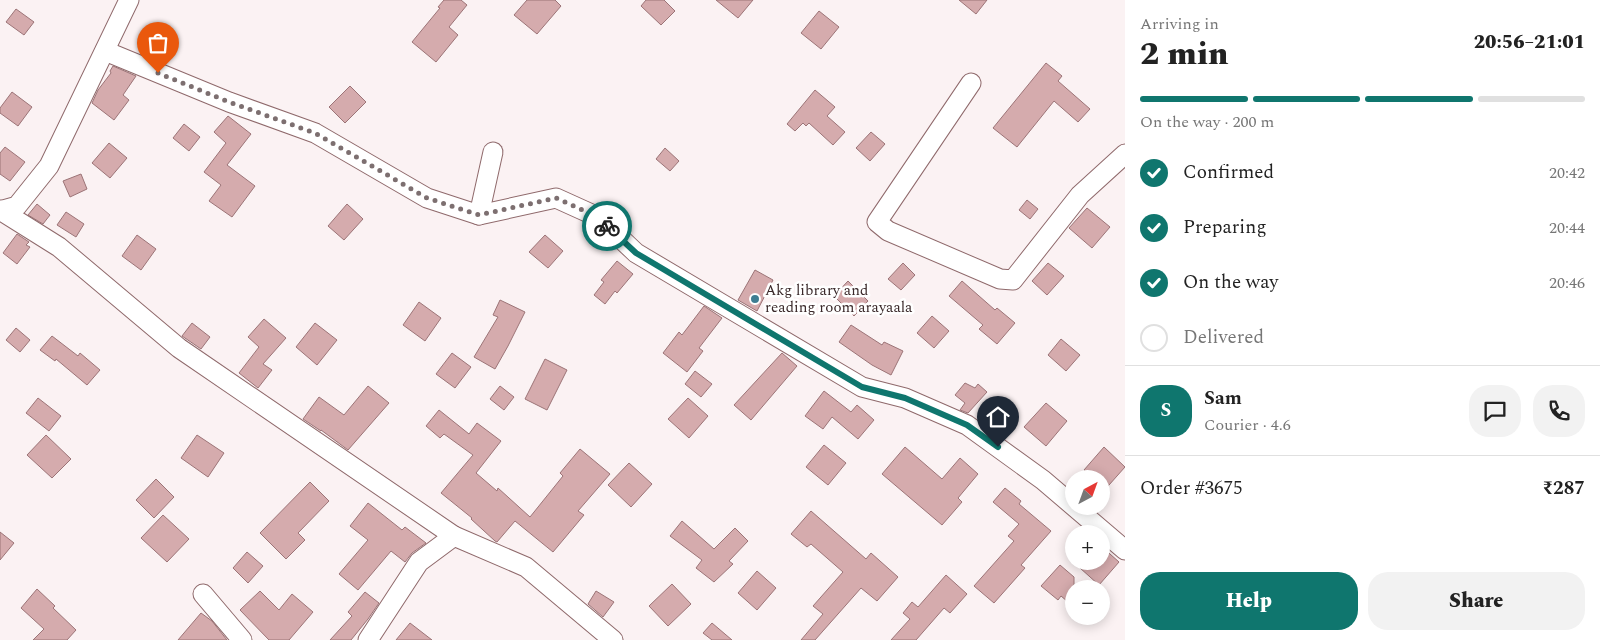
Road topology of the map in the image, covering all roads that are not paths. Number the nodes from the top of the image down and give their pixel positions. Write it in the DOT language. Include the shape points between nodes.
graph roads {
  1 [pos="129,0"];
  2 [pos="105,51"];
  3 [pos="971,83"];
  4 [pos="493,152"];
  5 [pos="1125,154"];
  6 [pos="0,211"];
  7 [pos="479,215"];
  8 [pos="454,536"];
  9 [pos="1125,550"];
  10 [pos="203,594"];
  11 [pos="242,640"];
  12 [pos="368,640"];
  13 [pos="612,640"];
  1 -- 2 [label="street"];
  2 -- 6 [label="street" via="48,166 17,206"];
  2 -- 7 [label="street" via="315,133 427,198"];
  3 -- 5 [label="street" via="878,222 888,231 1000,279 1013,280 1080,195"];
  4 -- 7 [label="street"];
  6 -- 8 [label="street" via="58,247 179,348"];
  7 -- 9 [label="street" via="556,198 598,217 636,253 862,387 905,398 967,425 1043,480"];
  8 -- 12 [label="street" via="420,562"];
  8 -- 13 [label="street" via="526,567"];
  10 -- 11 [label="street"];
}
